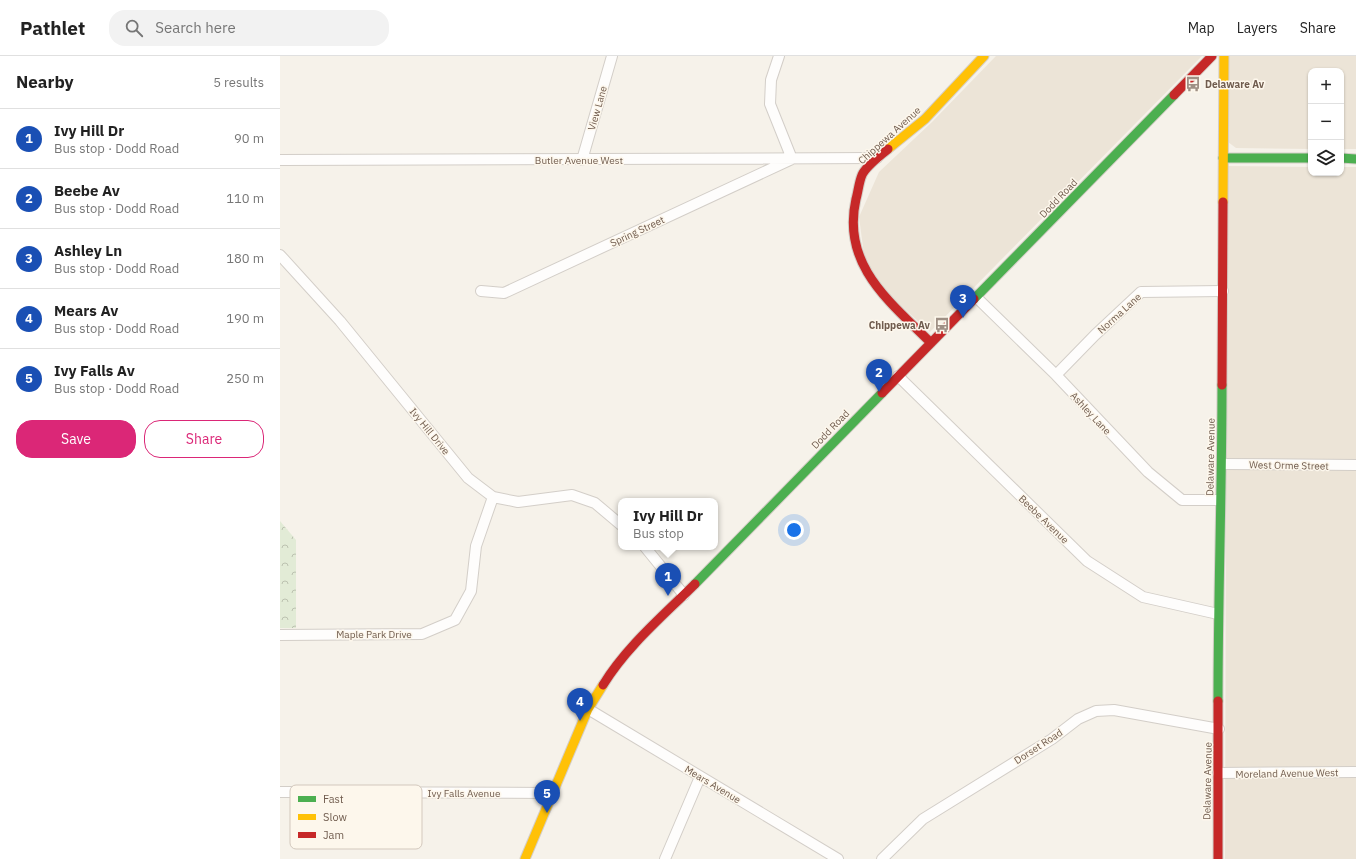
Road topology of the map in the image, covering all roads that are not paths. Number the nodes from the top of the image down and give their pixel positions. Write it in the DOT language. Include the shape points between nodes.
graph roads {
  1 [pos="612,56"];
  2 [pos="779,56"];
  3 [pos="984,56"];
  4 [pos="1212,56"];
  5 [pos="1224,56"];
  6 [pos="877,158"];
  7 [pos="1223,158"];
  8 [pos="1308,158"];
  9 [pos="1344,158"];
  10 [pos="792,159"];
  11 [pos="1356,159"];
  12 [pos="280,160"];
  13 [pos="582,160"];
  14 [pos="280,255"];
  15 [pos="481,291"];
  16 [pos="1223,291"];
  17 [pos="976,297"];
  18 [pos="931,343"];
  19 [pos="1056,375"];
  20 [pos="898,376"];
  21 [pos="1222,464"];
  22 [pos="1356,465"];
  23 [pos="493,497"];
  24 [pos="1220,500"];
  25 [pos="618,522"];
  26 [pos="647,550"];
  27 [pos="684,595"];
  28 [pos="1218,614"];
  29 [pos="280,635"];
  30 [pos="588,709"];
  31 [pos="1219,729"];
  32 [pos="1356,772"];
  33 [pos="1218,773"];
  34 [pos="700,776"];
  35 [pos="280,792"];
  36 [pos="290,792"];
  37 [pos="422,793"];
  38 [pos="552,793"];
  39 [pos="525,859"];
  40 [pos="665,859"];
  41 [pos="838,859"];
  42 [pos="882,859"];
  43 [pos="1218,859"];
  1 -- 13 [label="street, View Lane"];
  2 -- 10 [label="street" via="771,80 770,104"];
  3 -- 6 [label="street, Chippewa Avenue" via="924,119"];
  4 -- 17 [label="street, Dodd Road"];
  5 -- 7 [label="street, Delaware Avenue"];
  6 -- 10 [label="street, Butler Avenue West"];
  6 -- 18 [label="street, Chippewa Avenue" via="862,175 853,213 856,248 865,270 885,298"];
  7 -- 8 [label="street"];
  7 -- 16 [label="street, Delaware Avenue"];
  9 -- 11 [label="street"];
  10 -- 13 [label="street, Butler Avenue West"];
  10 -- 15 [label="street, Spring Street" via="504,293"];
  12 -- 13 [label="street, Butler Avenue West"];
  14 -- 23 [label="street, Ivy Hill Drive" via="340,321 468,478"];
  16 -- 19 [label="street, Norma Lane" via="1141,292"];
  16 -- 21 [label="street, Delaware Avenue"];
  17 -- 18 [label="street, Dodd Road"];
  17 -- 19 [label="street, Ashley Lane"];
  18 -- 20 [label="street, Dodd Road"];
  19 -- 24 [label="street, Ashley Lane" via="1148,472 1182,500"];
  20 -- 27 [label="street, Dodd Road"];
  20 -- 28 [label="street, Beebe Avenue" via="1087,561 1143,598"];
  21 -- 22 [label="street, West Orme Street"];
  21 -- 24 [label="street, Delaware Avenue"];
  23 -- 25 [label="street, Ivy Hill Drive" via="518,502 572,495 595,503"];
  23 -- 29 [label="street, Maple Park Drive" via="476,546 471,591 455,620 422,634"];
  24 -- 28 [label="street, Delaware Avenue"];
  26 -- 27 [label="street"];
  27 -- 30 [label="street, Dodd Road" via="650,627 612,672"];
  28 -- 31 [label="street, Delaware Avenue"];
  30 -- 34 [label="street, Mears Avenue"];
  30 -- 38 [label="street, Dodd Road"];
  31 -- 33 [label="street, Delaware Avenue"];
  31 -- 42 [label="street, Dorset Road" via="1114,710 1096,711 1078,719 1052,739 924,819"];
  32 -- 33 [label="street, Moreland Avenue West"];
  33 -- 43 [label="street, Delaware Avenue"];
  34 -- 40 [label="street"];
  34 -- 41 [label="street, Mears Avenue"];
  35 -- 36 [label="street, Ivy Falls Avenue"];
  37 -- 38 [label="street, Ivy Falls Avenue"];
  38 -- 39 [label="street, Dodd Road"];
}
